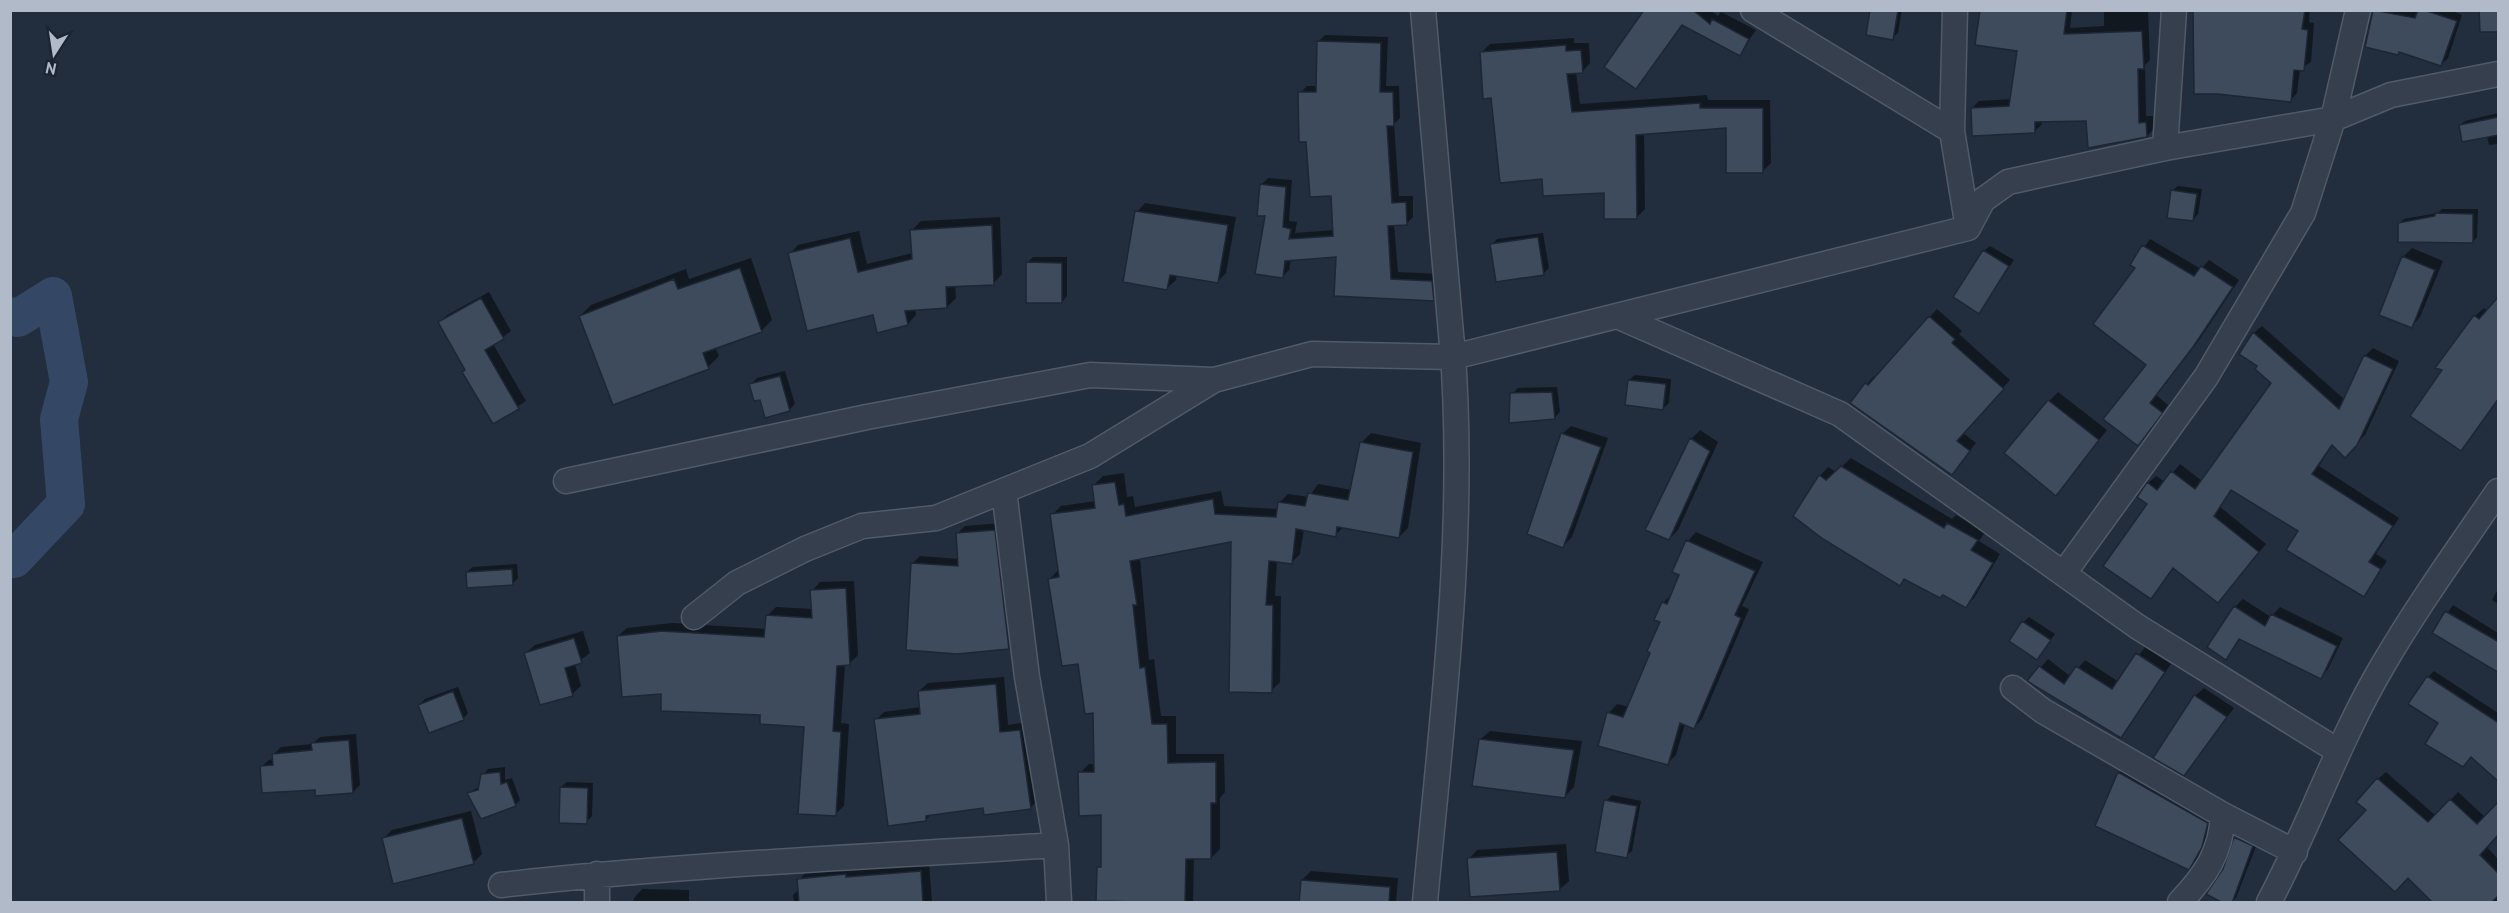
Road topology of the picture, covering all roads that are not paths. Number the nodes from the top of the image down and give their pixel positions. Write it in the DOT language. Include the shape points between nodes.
graph roads {
  1 [pos="1424,10"];
  2 [pos="1753,10"];
  3 [pos="1955,10"];
  4 [pos="2174,10"];
  5 [pos="2358,10"];
  6 [pos="2499,74"];
  7 [pos="2333,119"];
  8 [pos="1952,131"];
  9 [pos="2165,148"];
  10 [pos="1968,228"];
  11 [pos="1617,316"];
  12 [pos="1453,357"];
  13 [pos="1214,380"];
  14 [pos="566,481"];
  15 [pos="1004,491"];
  16 [pos="2499,491"];
  17 [pos="2064,573"];
  18 [pos="694,617"];
  19 [pos="2013,688"];
  20 [pos="2338,751"];
  21 [pos="2223,815"];
  22 [pos="1056,845"];
  23 [pos="2295,852"];
  24 [pos="597,874"];
  25 [pos="501,885"];
  26 [pos="597,903"];
  27 [pos="1059,903"];
  28 [pos="1416,903"];
  29 [pos="1425,903"];
  30 [pos="2180,903"];
  31 [pos="2269,903"];
  1 -- 12 [label="street"];
  2 -- 8 [label="street"];
  3 -- 8 [label="street"];
  4 -- 9 [label="street"];
  5 -- 7 [label="street"];
  6 -- 7 [label="street" via="2391,95"];
  7 -- 9 [label="street"];
  7 -- 17 [label="street" via="2303,213 2206,377"];
  8 -- 10 [label="street"];
  9 -- 10 [label="street" via="2008,182 1983,200"];
  10 -- 11 [label="street"];
  11 -- 12 [label="street"];
  11 -- 17 [label="street" via="1840,414"];
  12 -- 13 [label="street" via="1312,354"];
  12 -- 28 [label="street" via="1430,759"];
  12 -- 29 [label="street" via="1455,517 1447,676"];
  13 -- 14 [label="street" via="1090,375 867,417"];
  13 -- 15 [label="street" via="1090,456"];
  15 -- 18 [label="street" via="936,518 862,526 805,549 738,583"];
  15 -- 22 [label="street" via="1027,677"];
  16 -- 20 [label="street" via="2383,665"];
  17 -- 20 [label="street" via="2138,627"];
  19 -- 21 [label="street" via="2043,711"];
  20 -- 23 [label="street"];
  21 -- 23 [label="street"];
  21 -- 30 [label="street" via="2222,837 2203,878"];
  22 -- 24 [label="street"];
  22 -- 27 [label="street"];
  23 -- 31 [label="street"];
  24 -- 25 [label="street"];
  24 -- 26 [label="street"];
}
